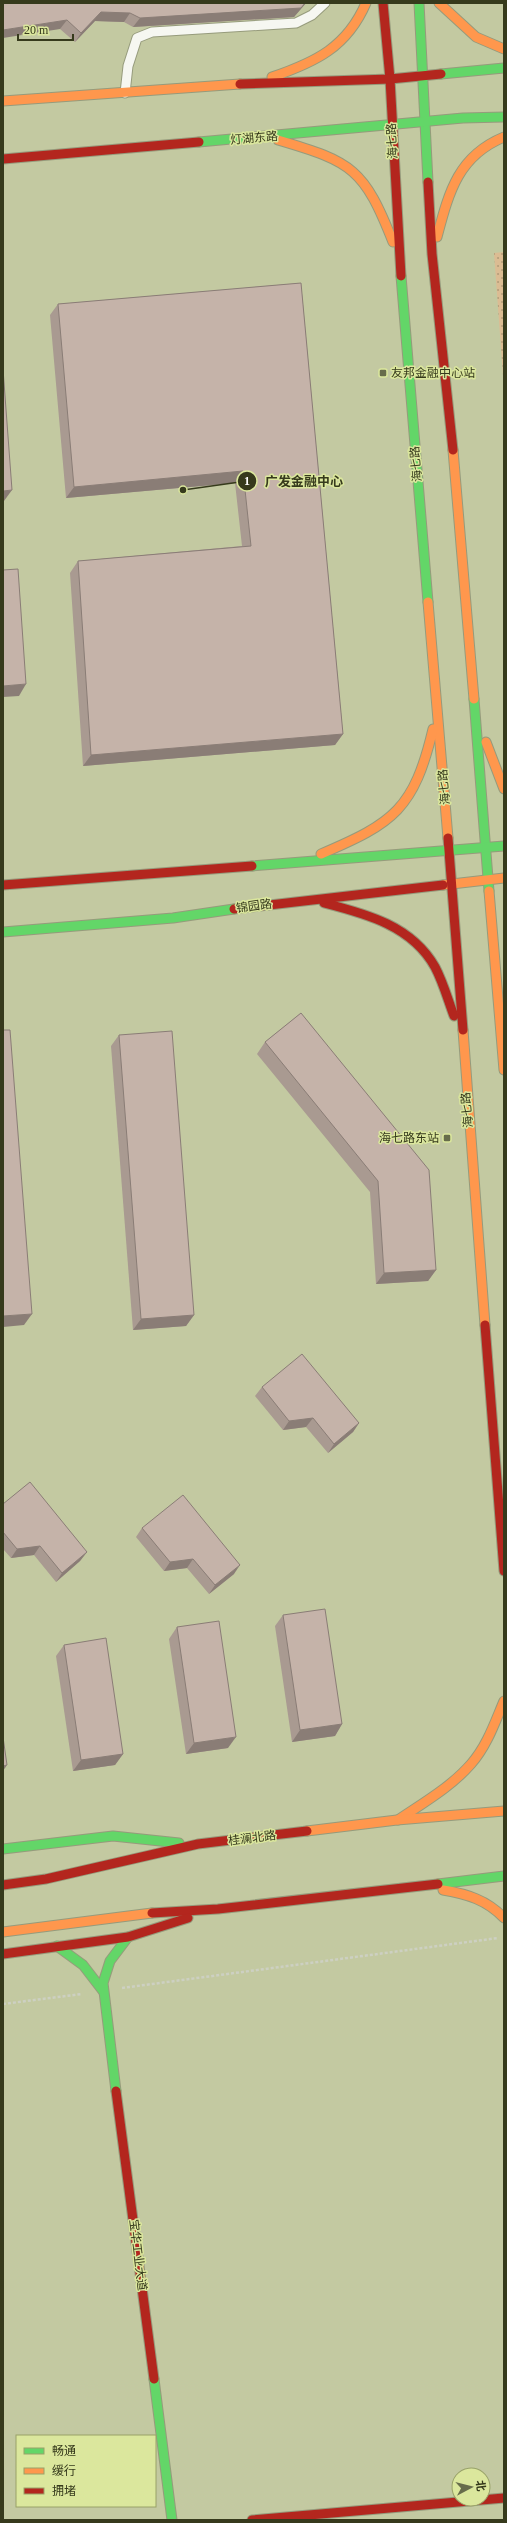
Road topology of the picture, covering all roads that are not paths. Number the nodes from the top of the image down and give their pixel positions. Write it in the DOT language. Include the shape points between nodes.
graph roads {
  1 [pos="325,3"];
  2 [pos="366,3"];
  3 [pos="383,3"];
  4 [pos="419,3"];
  5 [pos="439,3"];
  6 [pos="504,49"];
  7 [pos="504,68"];
  8 [pos="423,76"];
  9 [pos="390,80"];
  10 [pos="252,83"];
  11 [pos="125,93"];
  12 [pos="3,101"];
  13 [pos="504,117"];
  14 [pos="424,123"];
  15 [pos="391,125"];
  16 [pos="269,137"];
  17 [pos="504,137"];
  18 [pos="3,159"];
  19 [pos="432,254"];
  20 [pos="399,255"];
  21 [pos="476,711"];
  22 [pos="437,712"];
  23 [pos="504,790"];
  24 [pos="504,846"];
  25 [pos="486,848"];
  26 [pos="449,849"];
  27 [pos="307,860"];
  28 [pos="504,878"];
  29 [pos="487,880"];
  30 [pos="452,884"];
  31 [pos="3,885"];
  32 [pos="311,900"];
  33 [pos="3,932"];
  34 [pos="504,1012"];
  35 [pos="501,1033"];
  36 [pos="461,1035"];
  37 [pos="504,1070"];
  38 [pos="504,1571"];
  39 [pos="504,1701"];
  40 [pos="504,1811"];
  41 [pos="397,1820"];
  42 [pos="198,1844"];
  43 [pos="3,1849"];
  44 [pos="504,1876"];
  45 [pos="3,1885"];
  46 [pos="414,1887"];
  47 [pos="218,1909"];
  48 [pos="504,1918"];
  49 [pos="3,1932"];
  50 [pos="128,1937"];
  51 [pos="56,1946"];
  52 [pos="3,1954"];
  53 [pos="103,1990"];
  54 [pos="504,2498"];
  55 [pos="172,2520"];
  56 [pos="252,2520"];
  1 -- 11 [label="lane" via="312,16 296,23 152,32 137,38 128,66"];
  2 -- 10 [label="main road" via="355,27 342,43 325,55 298,69"];
  3 -- 9 [label="main road, 海七路"];
  4 -- 8 [label="main road"];
  5 -- 6 [label="main road" via="469,34"];
  7 -- 8 [label="main road"];
  8 -- 9 [label="main road"];
  8 -- 14 [label="main road"];
  9 -- 10 [label="main road"];
  9 -- 15 [label="main road, 海七路"];
  10 -- 11 [label="main road"];
  11 -- 12 [label="main road"];
  13 -- 14 [label="main road, 灯湖东路" via="463,118"];
  14 -- 15 [label="main road, 灯湖东路"];
  14 -- 19 [label="main road"];
  15 -- 16 [label="main road, 灯湖东路"];
  15 -- 20 [label="main road, 海七路"];
  16 -- 18 [label="main road, 灯湖东路"];
  16 -- 20 [label="main road" via="316,152 359,175 375,200"];
  17 -- 19 [label="main road" via="475,152 462,166 449,193"];
  19 -- 21 [label="main road" via="451,421"];
  20 -- 22 [label="main road, 海七路"];
  21 -- 23 [label="main road"];
  21 -- 25 [label="main road"];
  22 -- 26 [label="main road, 海七路"];
  22 -- 27 [label="main road" via="426,757 413,790 392,817 362,835"];
  24 -- 25 [label="main road"];
  25 -- 26 [label="main road"];
  25 -- 29 [label="main road"];
  26 -- 27 [label="main road"];
  26 -- 30 [label="main road, 海七路"];
  27 -- 31 [label="main road"];
  28 -- 29 [label="main road, 锦园路"];
  29 -- 30 [label="main road, 锦园路"];
  29 -- 35 [label="main road"];
  30 -- 32 [label="main road, 锦园路"];
  30 -- 36 [label="main road, 海七路"];
  32 -- 33 [label="main road, 锦园路" via="173,918"];
  32 -- 36 [label="main road" via="368,914 397,928 418,945 434,966"];
  34 -- 35 [label="main road"];
  35 -- 37 [label="main road"];
  36 -- 38 [label="main road, 海七路"];
  39 -- 41 [label="main road" via="490,1735 471,1764 441,1790"];
  40 -- 41 [label="main road, 桂澜北路"];
  41 -- 42 [label="main road, 桂澜北路"];
  42 -- 43 [label="main road" via="113,1836"];
  42 -- 45 [label="main road, 桂澜北路" via="46,1879"];
  44 -- 46 [label="main road"];
  46 -- 47 [label="main road"];
  46 -- 48 [label="main road" via="467,1893 498,1910"];
  47 -- 49 [label="main road" via="149,1913"];
  47 -- 50 [label="main road"];
  50 -- 51 [label="main road"];
  50 -- 53 [label="main road" via="113,1954 103,1979"];
  51 -- 52 [label="main road"];
  51 -- 53 [label="main road" via="74,1956 95,1975"];
  53 -- 55 [label="main road, 宝华工业大道"];
  54 -- 56 [label="main road"];
}
